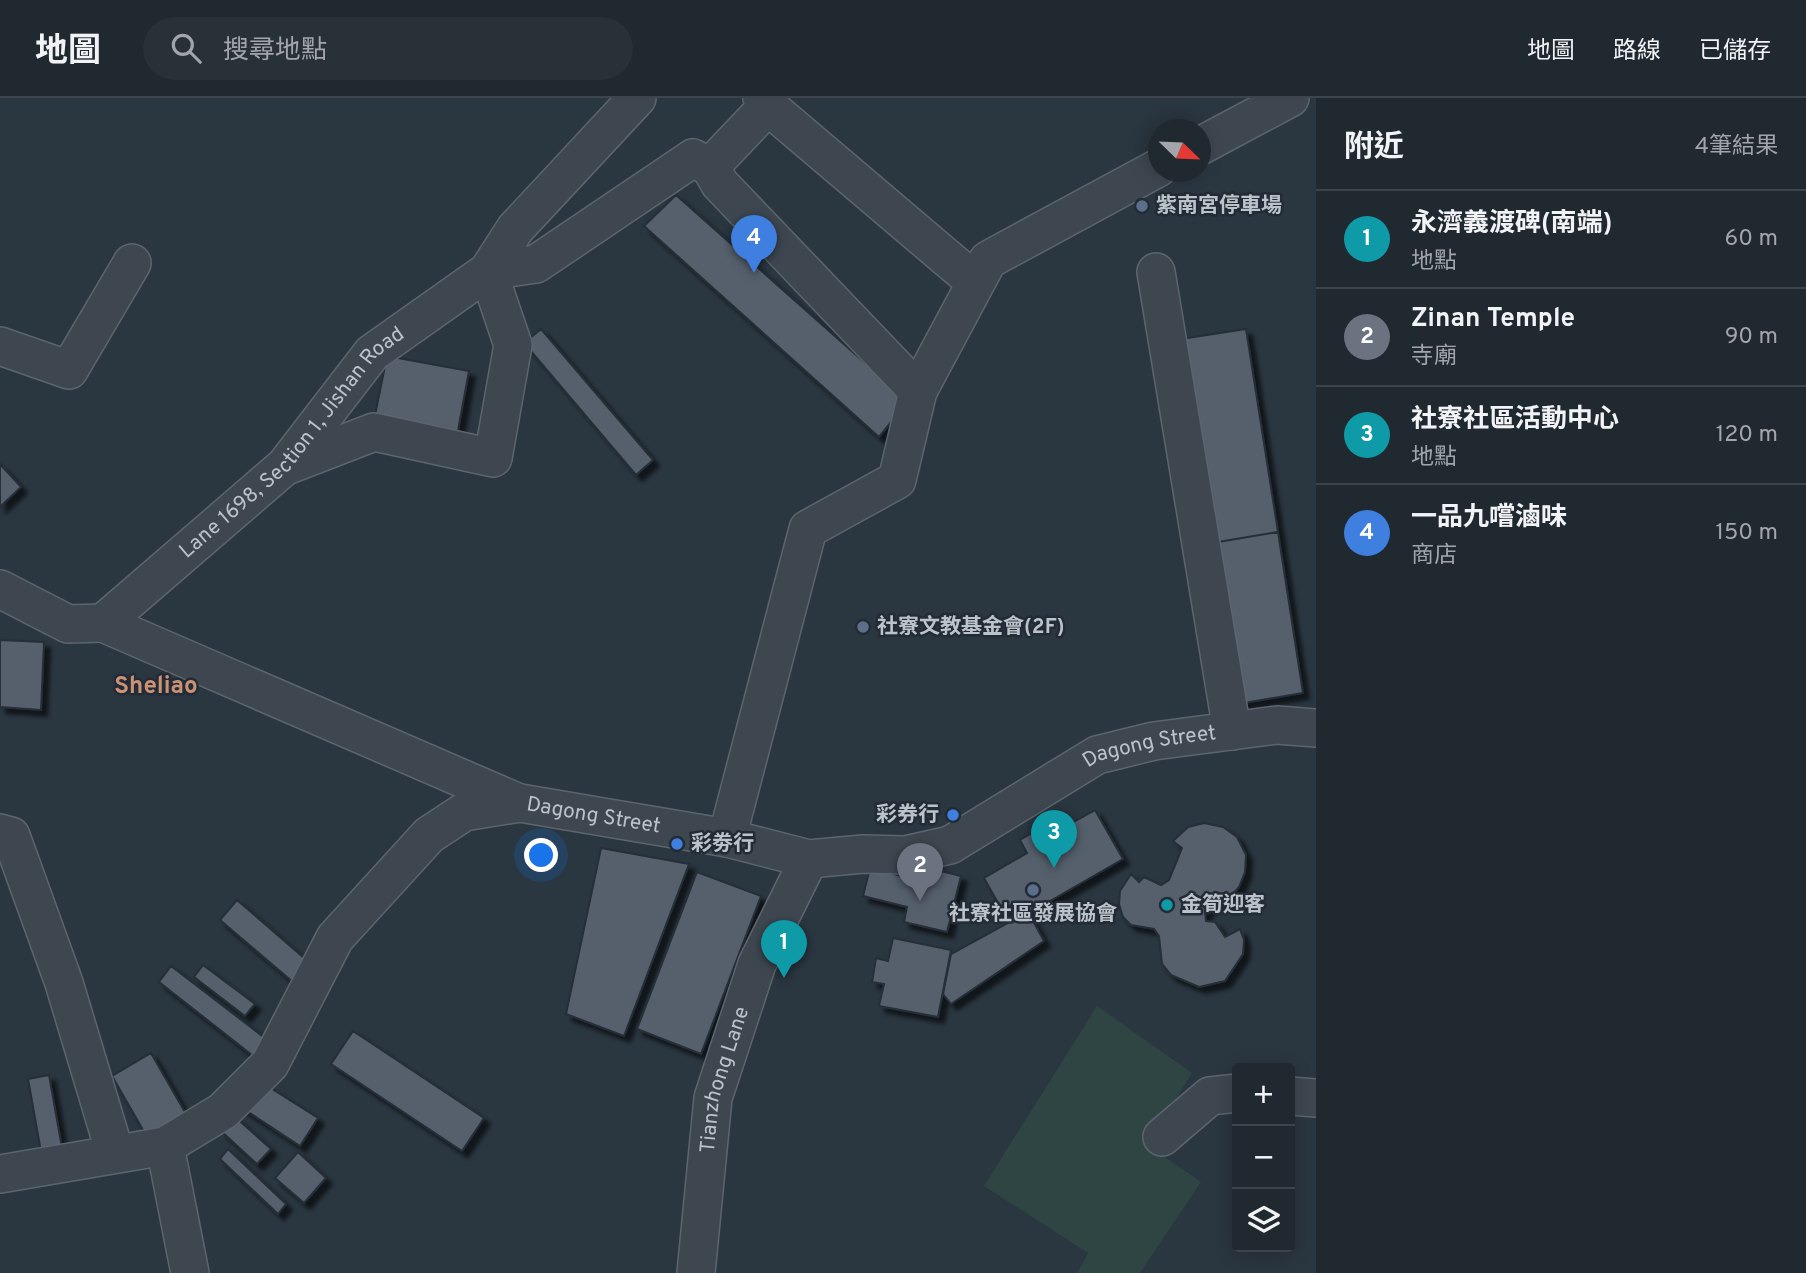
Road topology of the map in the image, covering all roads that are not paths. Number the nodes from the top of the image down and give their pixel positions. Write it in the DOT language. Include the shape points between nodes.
graph roads {
  1 [pos="637,98"];
  2 [pos="1290,98"];
  3 [pos="765,102"];
  4 [pos="1211,140"];
  5 [pos="710,167"];
  6 [pos="1148,174"];
  7 [pos="132,263"];
  8 [pos="488,271"];
  9 [pos="1156,272"];
  10 [pos="974,281"];
  11 [pos="0,346"];
  12 [pos="918,391"];
  13 [pos="285,466"];
  14 [pos="0,589"];
  15 [pos="103,623"];
  16 [pos="1316,728"];
  17 [pos="1232,731"];
  18 [pos="520,803"];
  19 [pos="0,833"];
  20 [pos="727,838"];
  21 [pos="808,859"];
  22 [pos="1232,1094"];
  23 [pos="1295,1096"];
  24 [pos="1316,1098"];
  25 [pos="1163,1137"];
  26 [pos="165,1146"];
  27 [pos="115,1153"];
  28 [pos="0,1174"];
  29 [pos="190,1273"];
  30 [pos="696,1273"];
  1 -- 8 [label="street" via="515,229"];
  2 -- 4 [label="street"];
  3 -- 5 [label="street"];
  3 -- 10 [label="street"];
  5 -- 8 [label="street" via="693,158 536,264"];
  5 -- 12 [label="street" via="720,184"];
  6 -- 10 [label="street" via="988,260"];
  7 -- 11 [label="street" via="69,370"];
  8 -- 13 [label="street, Lane 1698, Section 1, Jishan Road" via="372,353"];
  8 -- 13 [label="street" via="513,345 493,457 374,432"];
  9 -- 17 [label="street"];
  10 -- 12 [label="street"];
  12 -- 20 [label="street" via="897,480 808,529"];
  13 -- 15 [label="street, Lane 1698, Section 1, Jishan Road"];
  14 -- 15 [label="street" via="68,624"];
  15 -- 18 [label="street"];
  16 -- 17 [label="street, Dagong Street" via="1276,725"];
  17 -- 21 [label="street, Dagong Street" via="1154,741 1097,755 950,845 905,855"];
  18 -- 20 [label="street, Dagong Street"];
  18 -- 26 [label="street, Dagong Street" via="464,812 429,835 335,938 270,1064 223,1111"];
  19 -- 27 [label="street" via="10,836 60,971"];
  20 -- 21 [label="street, Dagong Street"];
  21 -- 30 [label="street, Tianzhong Lane" via="757,964 713,1098"];
  22 -- 25 [label="street" via="1210,1096"];
  23 -- 24 [label="street"];
  26 -- 27 [label="street, Dagong Street"];
  26 -- 29 [label="street"];
  27 -- 28 [label="street, Dagong Street"];
}
